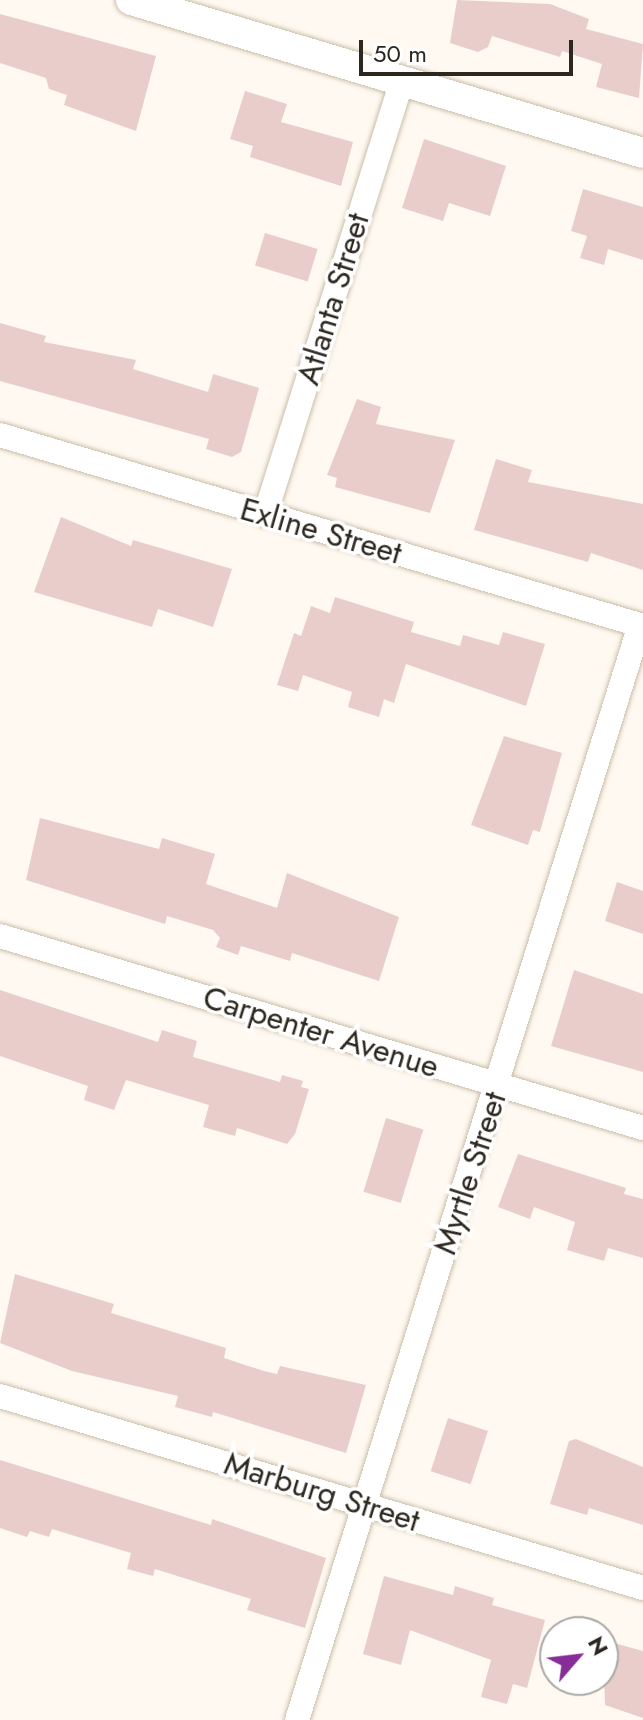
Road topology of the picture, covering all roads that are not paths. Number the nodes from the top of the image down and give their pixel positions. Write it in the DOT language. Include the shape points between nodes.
graph roads {
  1 [pos="131,0"];
  2 [pos="401,83"];
  3 [pos="643,153"];
  4 [pos="0,435"];
  5 [pos="265,515"];
  6 [pos="642,625"];
  7 [pos="0,936"];
  8 [pos="498,1085"];
  9 [pos="643,1128"];
  10 [pos="0,1396"];
  11 [pos="365,1505"];
  12 [pos="643,1588"];
  13 [pos="297,1720"];
  1 -- 2 [label="street"];
  2 -- 3 [label="street"];
  2 -- 5 [label="street, Atlanta Street"];
  4 -- 5 [label="street, Exline Street"];
  5 -- 6 [label="street, Exline Street"];
  6 -- 8 [label="street, Myrtle Street"];
  7 -- 8 [label="street, Carpenter Avenue"];
  8 -- 9 [label="street, Carpenter Avenue"];
  8 -- 11 [label="street, Myrtle Street"];
  10 -- 11 [label="street, Marburg Street"];
  11 -- 12 [label="street, Marburg Street"];
  11 -- 13 [label="street, Myrtle Street"];
}
